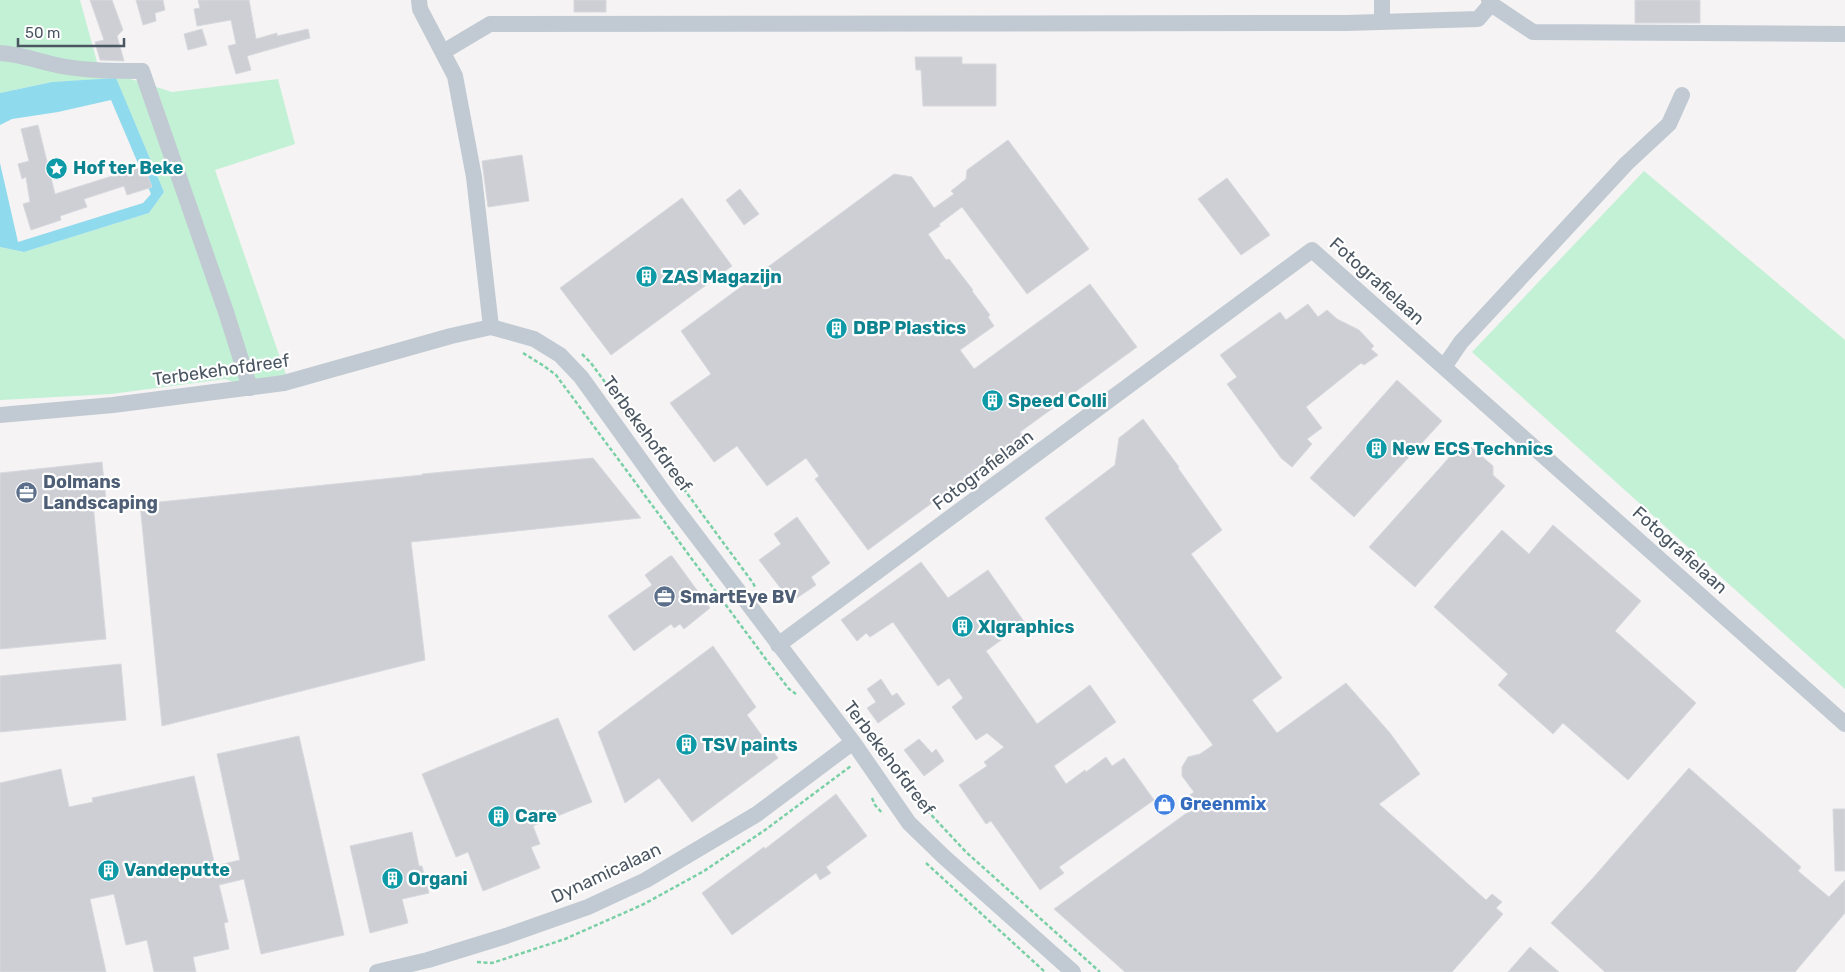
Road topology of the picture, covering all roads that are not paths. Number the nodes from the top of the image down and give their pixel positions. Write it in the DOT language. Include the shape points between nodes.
graph roads {
  1 [pos="419,0"];
  2 [pos="1382,0"];
  3 [pos="1490,2"];
  4 [pos="1382,22"];
  5 [pos="1845,34"];
  6 [pos="443,52"];
  7 [pos="0,53"];
  8 [pos="1682,95"];
  9 [pos="491,327"];
  10 [pos="1444,367"];
  11 [pos="250,388"];
  12 [pos="0,415"];
  13 [pos="778,646"];
  14 [pos="1845,724"];
  15 [pos="853,742"];
  16 [pos="430,966"];
  17 [pos="377,972"];
  18 [pos="1073,972"];
  1 -- 6 [label="street" via="420,9"];
  2 -- 4 [label="street"];
  3 -- 4 [label="street" via="1478,19"];
  3 -- 5 [label="street" via="1533,32"];
  4 -- 6 [label="street" via="490,24"];
  6 -- 9 [label="street" via="455,76 474,176"];
  7 -- 11 [label="street" via="60,66 142,71"];
  8 -- 10 [label="street" via="1669,124 1626,164 1480,321"];
  9 -- 11 [label="street, Terbekehofdreef" via="284,383"];
  9 -- 13 [label="street, Terbekehofdreef" via="534,339 560,356 581,377"];
  10 -- 13 [label="street, Fotografielaan" via="1312,250"];
  10 -- 14 [label="street, Fotografielaan"];
  11 -- 12 [label="street, Terbekehofdreef"];
  13 -- 15 [label="street, Terbekehofdreef"];
  15 -- 16 [label="street, Dynamicalaan" via="757,814 646,880 588,906"];
  15 -- 18 [label="street, Terbekehofdreef" via="909,823"];
  16 -- 17 [label="street, Dynamicalaan"];
}
